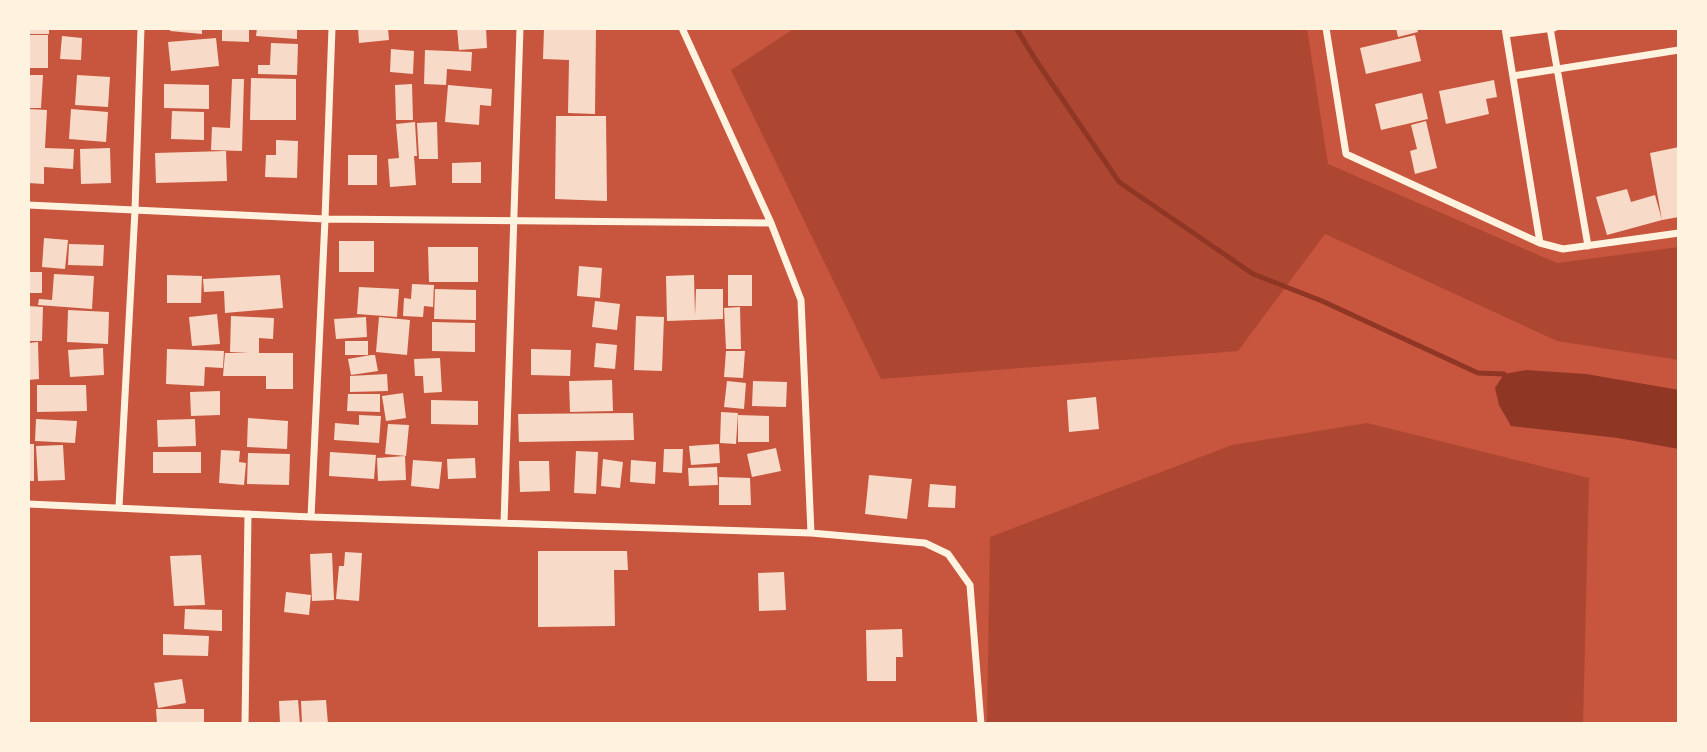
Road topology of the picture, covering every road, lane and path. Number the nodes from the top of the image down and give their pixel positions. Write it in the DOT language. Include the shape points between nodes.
graph roads {
  1 [pos="141,28"];
  2 [pos="332,28"];
  3 [pos="520,28"];
  4 [pos="682,28"];
  5 [pos="1326,28"];
  6 [pos="1552,28"];
  7 [pos="1506,31"];
  8 [pos="1679,50"];
  9 [pos="1558,69"];
  10 [pos="1513,76"];
  11 [pos="28,205"];
  12 [pos="135,210"];
  13 [pos="325,219"];
  14 [pos="513,221"];
  15 [pos="771,223"];
  16 [pos="1679,233"];
  17 [pos="1540,243"];
  18 [pos="1588,246"];
  19 [pos="28,504"];
  20 [pos="119,507"];
  21 [pos="248,514"];
  22 [pos="311,517"];
  23 [pos="504,523"];
  24 [pos="811,533"];
  25 [pos="245,724"];
  26 [pos="981,724"];
  1 -- 12 [label="street"];
  2 -- 13 [label="street"];
  3 -- 14 [label="street"];
  4 -- 15 [label="street"];
  5 -- 17 [label="street" via="1346,154"];
  6 -- 7 [label="street"];
  6 -- 9 [label="street"];
  7 -- 10 [label="street"];
  8 -- 9 [label="street"];
  9 -- 10 [label="street"];
  9 -- 18 [label="street"];
  10 -- 17 [label="street"];
  11 -- 12 [label="street"];
  12 -- 13 [label="street"];
  12 -- 20 [label="street"];
  13 -- 14 [label="street"];
  13 -- 22 [label="street"];
  14 -- 15 [label="street"];
  14 -- 23 [label="street"];
  15 -- 24 [label="street" via="801,300"];
  16 -- 18 [label="street"];
  17 -- 18 [label="street" via="1563,249"];
  19 -- 20 [label="street"];
  20 -- 21 [label="street"];
  21 -- 22 [label="street"];
  21 -- 25 [label="street"];
  22 -- 23 [label="street"];
  23 -- 24 [label="street"];
  24 -- 26 [label="street" via="925,543 948,554 970,585"];
}
